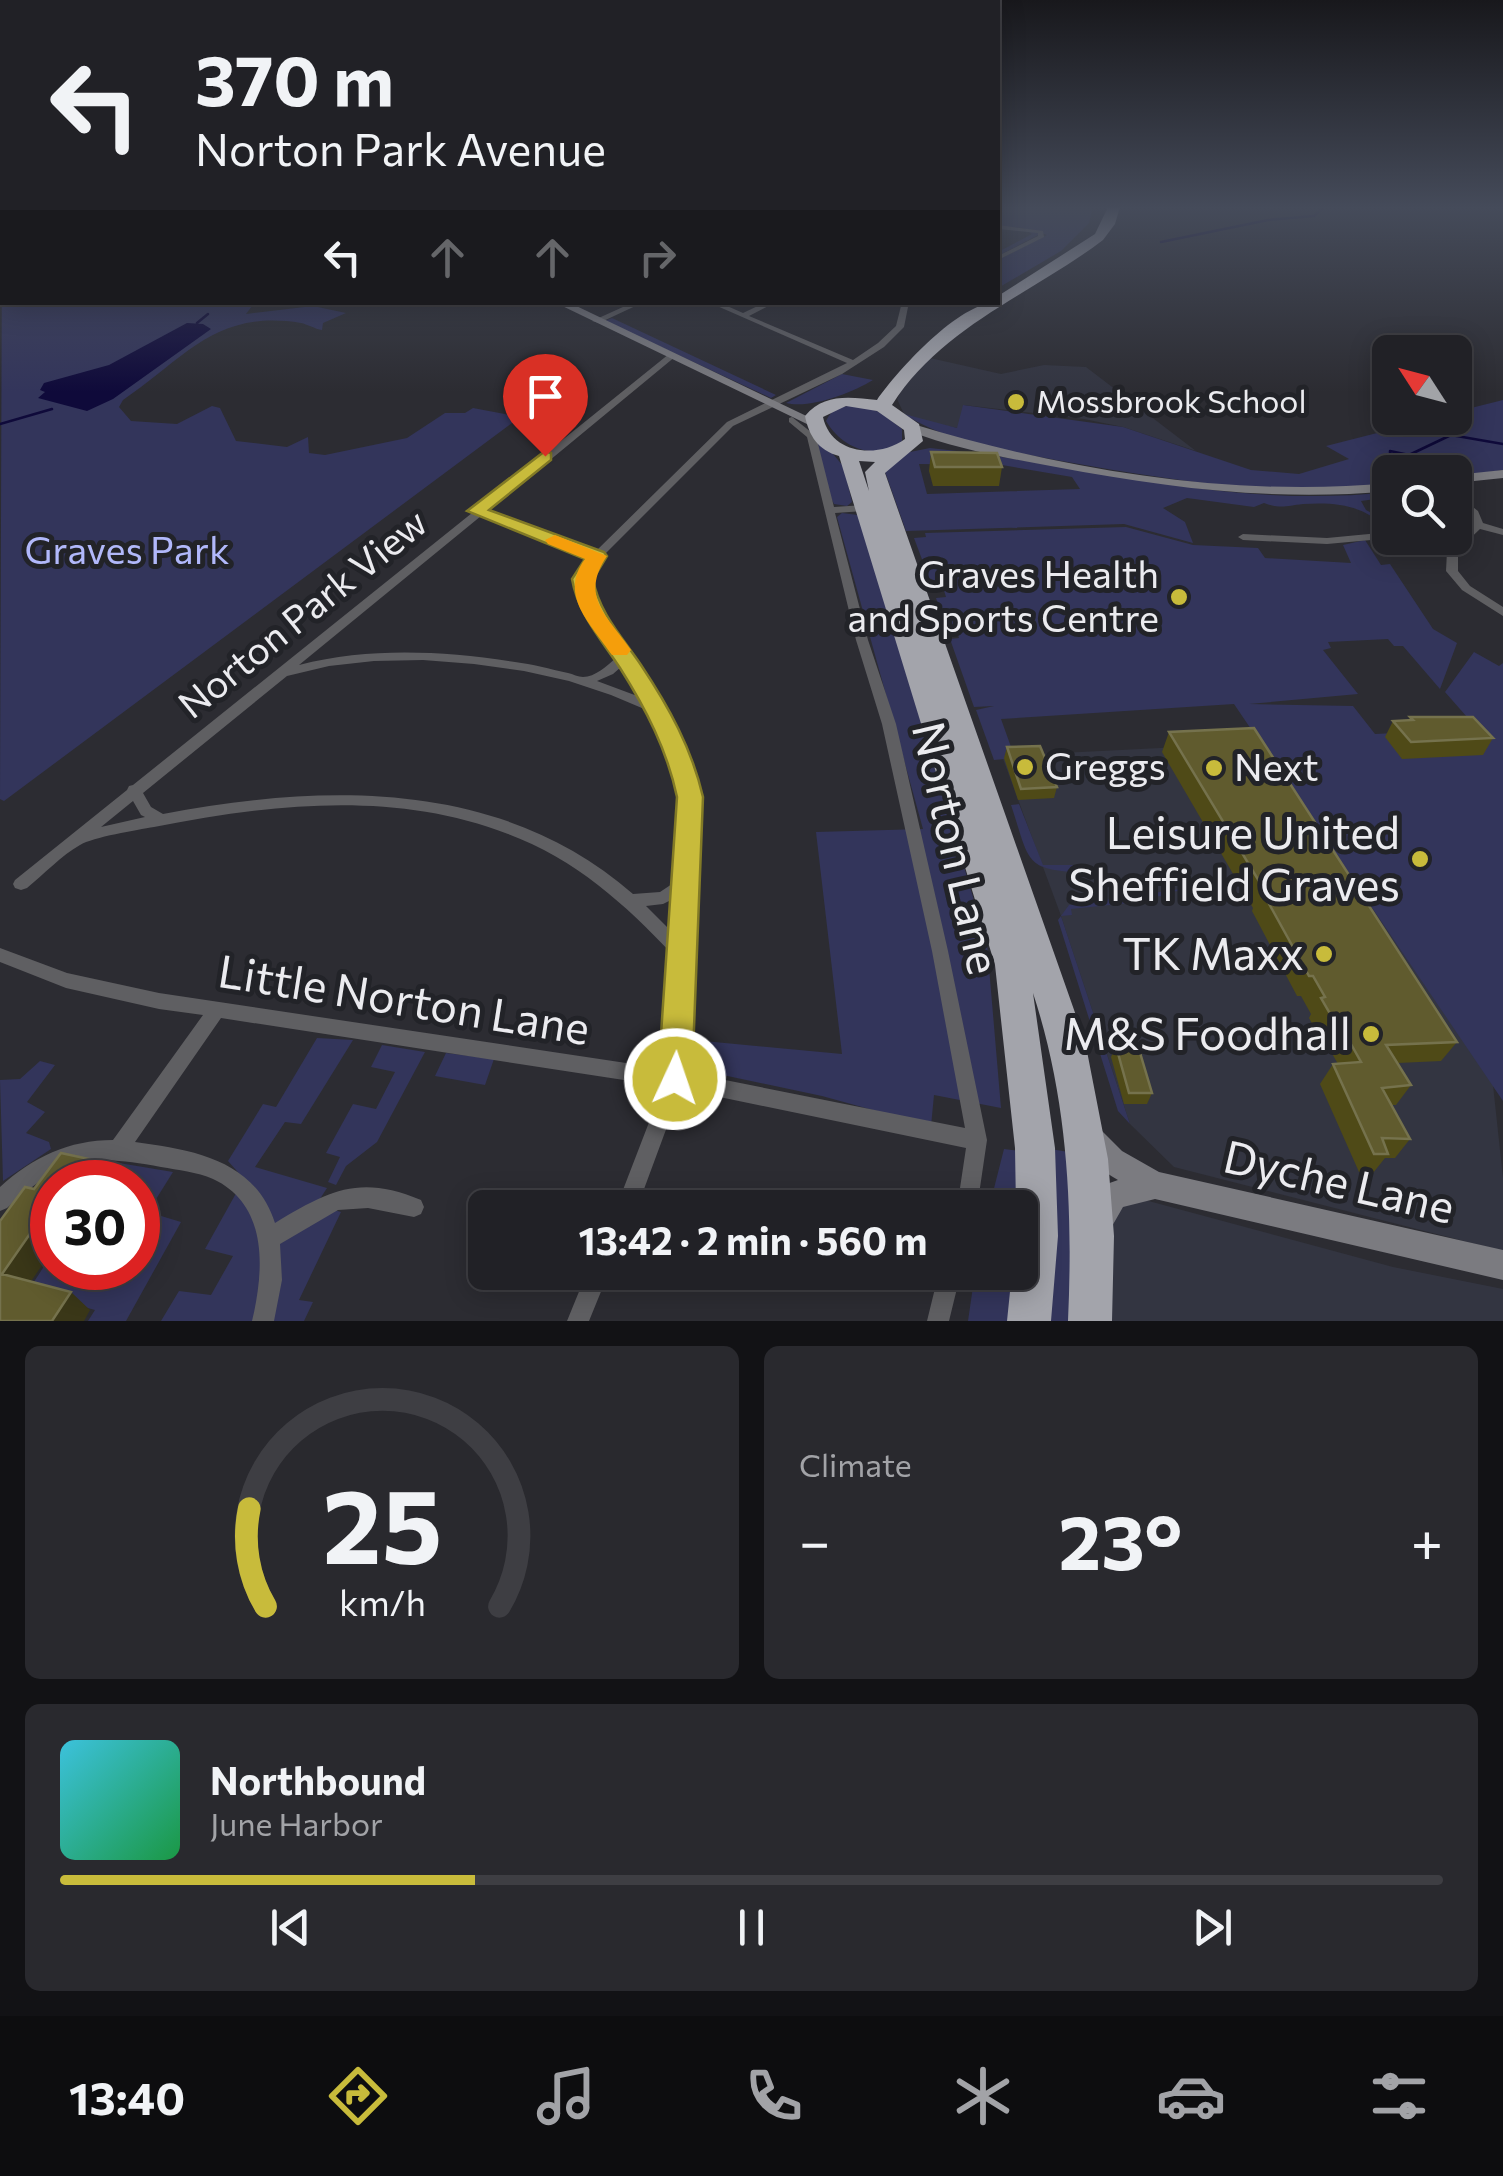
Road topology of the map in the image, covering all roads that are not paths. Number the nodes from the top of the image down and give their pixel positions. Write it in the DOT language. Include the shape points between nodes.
graph roads {
  1 [pos="1039,269"];
  2 [pos="1054,269"];
  3 [pos="1000,293"];
  4 [pos="1000,304"];
  5 [pos="565,305"];
  6 [pos="634,305"];
  7 [pos="718,305"];
  8 [pos="767,305"];
  9 [pos="905,305"];
  10 [pos="979,305"];
  11 [pos="998,305"];
  12 [pos="744,316"];
  13 [pos="596,320"];
  14 [pos="672,356"];
  15 [pos="854,363"];
  16 [pos="845,401"];
  17 [pos="771,404"];
  18 [pos="882,406"];
  19 [pos="789,415"];
  20 [pos="818,415"];
  21 [pos="905,443"];
  22 [pos="847,453"];
  23 [pos="1503,474"];
  24 [pos="1472,477"];
  25 [pos="1372,488"];
  26 [pos="847,509"];
  27 [pos="476,511"];
  28 [pos="1472,511"];
  29 [pos="1478,526"];
  30 [pos="1472,531"];
  31 [pos="1503,532"];
  32 [pos="1243,537"];
  33 [pos="1372,537"];
  34 [pos="1451,555"];
  35 [pos="597,556"];
  36 [pos="1503,612"];
  37 [pos="319,642"];
  38 [pos="624,657"];
  39 [pos="338,658"];
  40 [pos="282,674"];
  41 [pos="588,680"];
  42 [pos="656,710"];
  43 [pos="134,790"];
  44 [pos="158,818"];
  45 [pos="76,839"];
  46 [pos="687,882"];
  47 [pos="21,884"];
  48 [pos="631,901"];
  49 [pos="682,953"];
  50 [pos="0,955"];
  51 [pos="218,1010"];
  52 [pos="675,1079"];
  53 [pos="1085,1128"];
  54 [pos="977,1140"];
  55 [pos="119,1149"];
  56 [pos="1155,1185"];
  57 [pos="633,1190"];
  58 [pos="970,1190"];
  59 [pos="0,1201"];
  60 [pos="414,1206"];
  61 [pos="1094,1236"];
  62 [pos="270,1238"];
  63 [pos="1503,1265"];
  64 [pos="591,1290"];
  65 [pos="946,1290"];
  66 [pos="262,1321"];
  67 [pos="578,1321"];
  68 [pos="938,1321"];
  69 [pos="1030,1321"];
  70 [pos="1090,1321"];
  1 -- 3 [label="highway"];
  2 -- 4 [label="highway"];
  5 -- 13 [label="street"];
  6 -- 13 [label="street"];
  7 -- 12 [label="street"];
  8 -- 12 [label="street"];
  9 -- 15 [label="street" via="897,332"];
  10 -- 16 [label="highway" via="877,385"];
  11 -- 18 [label="highway" via="931,349 890,388"];
  12 -- 15 [label="street"];
  13 -- 14 [label="street"];
  14 -- 17 [label="street"];
  14 -- 27 [label="street, Norton Park View"];
  15 -- 17 [label="street"];
  16 -- 18 [label="highway"];
  16 -- 20 [label="highway"];
  17 -- 19 [label="street"];
  17 -- 35 [label="street" via="730,424"];
  18 -- 21 [label="highway"];
  19 -- 20 [label="street"];
  19 -- 26 [label="street, Norton Lane" via="810,436"];
  20 -- 22 [label="highway" via="829,443"];
  21 -- 22 [label="highway"];
  21 -- 25 [label="street" via="951,443 1225,490"];
  21 -- 53 [label="highway" via="876,472 881,499 1051,988"];
  22 -- 26 [label="highway" via="854,468"];
  23 -- 24 [label="street"];
  26 -- 54 [label="street, Norton Lane" via="862,640 893,742"];
  26 -- 69 [label="highway" via="1012,965 1035,1148"];
  27 -- 35 [label="street"];
  27 -- 37 [label="street, Norton Park View"];
  28 -- 29 [label="street"];
  29 -- 30 [label="street"];
  29 -- 31 [label="street"];
  32 -- 33 [label="street"];
  34 -- 36 [label="street" via="1459,580"];
  35 -- 38 [label="street" via="585,573 586,602"];
  37 -- 39 [label="street"];
  37 -- 40 [label="street, Norton Park View"];
  38 -- 41 [label="street"];
  38 -- 42 [label="street"];
  39 -- 40 [label="street"];
  39 -- 41 [label="street" via="490,663"];
  40 -- 43 [label="street, Norton Park View"];
  41 -- 42 [label="street"];
  42 -- 46 [label="street" via="686,771"];
  43 -- 44 [label="street"];
  43 -- 45 [label="street, Norton Park View"];
  44 -- 45 [label="street"];
  44 -- 48 [label="street" via="296,798 427,806 546,843"];
  45 -- 47 [label="street, Norton Park View"];
  46 -- 48 [label="street" via="663,898"];
  46 -- 49 [label="street"];
  48 -- 49 [label="street"];
  49 -- 52 [label="street"];
  50 -- 51 [label="street, Little Norton Lane" via="66,980"];
  51 -- 52 [label="street, Little Norton Lane"];
  51 -- 55 [label="street"];
  52 -- 54 [label="street, Little Norton Lane"];
  52 -- 57 [label="street"];
  53 -- 56 [label="street, Dyche Lane" via="1096,1148"];
  53 -- 61 [label="highway"];
  54 -- 58 [label="street, Norton Lane"];
  55 -- 59 [label="street" via="94,1148 42,1165"];
  55 -- 62 [label="street" via="222,1173 242,1186"];
  56 -- 61 [label="street" via="1114,1194"];
  56 -- 63 [label="street, Dyche Lane"];
  60 -- 62 [label="street" via="349,1195"];
  61 -- 70 [label="highway"];
  62 -- 66 [label="street" via="272,1278"];
  64 -- 67 [label="street"];
  65 -- 68 [label="street"];
}
